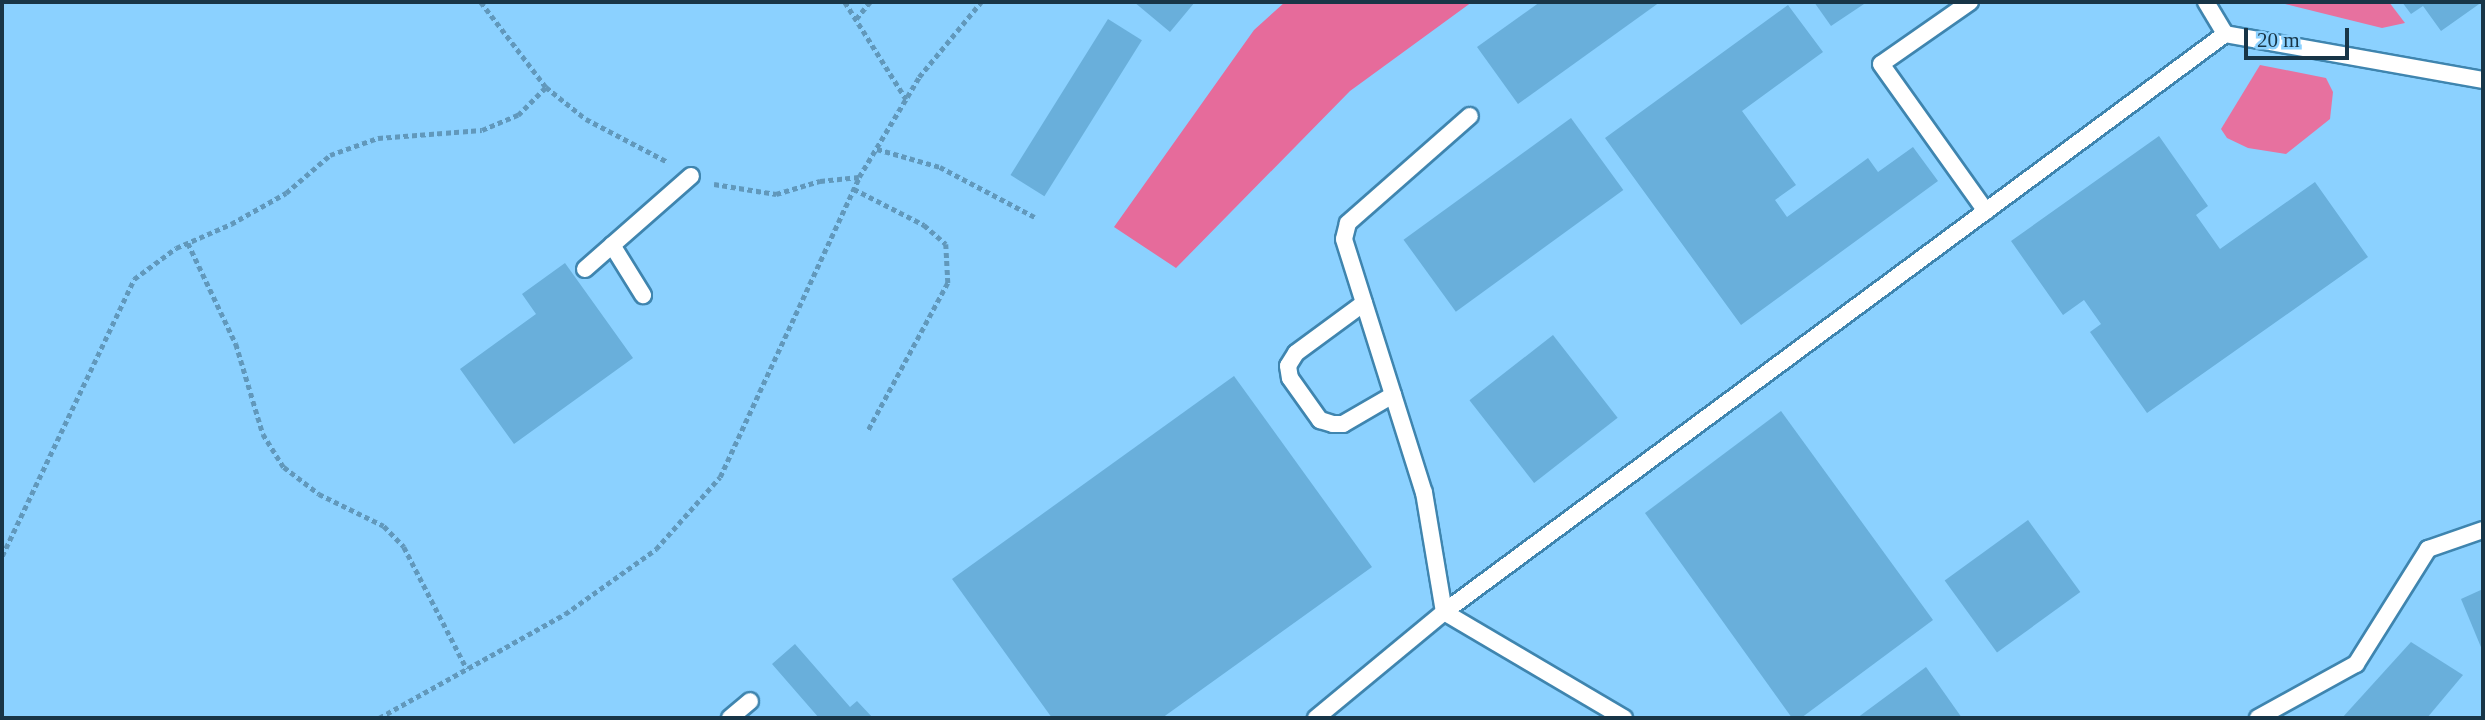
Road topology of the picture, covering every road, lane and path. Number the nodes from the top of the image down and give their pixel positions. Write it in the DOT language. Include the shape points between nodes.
graph roads {
  1 [pos="481,2"];
  2 [pos="845,2"];
  3 [pos="870,2"];
  4 [pos="981,2"];
  5 [pos="1970,2"];
  6 [pos="2206,2"];
  7 [pos="856,19"];
  8 [pos="2225,34"];
  9 [pos="2483,80"];
  10 [pos="906,99"];
  11 [pos="1471,116"];
  12 [pos="877,149"];
  13 [pos="691,176"];
  14 [pos="854,189"];
  15 [pos="1986,211"];
  16 [pos="1035,217"];
  17 [pos="188,243"];
  18 [pos="612,245"];
  19 [pos="585,269"];
  20 [pos="643,295"];
  21 [pos="1364,303"];
  22 [pos="1393,395"];
  23 [pos="868,431"];
  24 [pos="2483,530"];
  25 [pos="2,556"];
  26 [pos="1444,612"];
  27 [pos="467,669"];
  28 [pos="751,701"];
  29 [pos="379,718"];
  30 [pos="730,718"];
  31 [pos="1316,718"];
  32 [pos="1624,718"];
  33 [pos="2258,718"];
  1 -- 17 [label="path" via="546,87 517,115 482,130 378,138 330,155 286,192"];
  2 -- 7 [label="path"];
  3 -- 7 [label="path"];
  4 -- 10 [label="path"];
  5 -- 15 [label="lane" via="1881,64"];
  6 -- 8 [label="lane"];
  7 -- 10 [label="path"];
  8 -- 9 [label="lane"];
  8 -- 15 [label="lane"];
  10 -- 12 [label="path"];
  11 -- 21 [label="lane" via="1349,223 1344,239"];
  12 -- 14 [label="path"];
  12 -- 16 [label="path" via="940,167"];
  13 -- 18 [label="lane"];
  14 -- 23 [label="path" via="924,225 946,244 948,283"];
  14 -- 27 [label="path" via="720,477 656,549 565,614"];
  15 -- 26 [label="lane"];
  17 -- 25 [label="path" via="134,279"];
  17 -- 27 [label="path" via="236,344 262,434 284,467 319,494 384,526 404,547"];
  18 -- 19 [label="lane"];
  18 -- 20 [label="lane"];
  21 -- 22 [label="lane"];
  21 -- 22 [label="lane" via="1296,353 1288,366 1290,378 1321,420 1333,424 1343,424"];
  22 -- 26 [label="lane" via="1424,493"];
  24 -- 33 [label="lane" via="2428,549 2357,664"];
  26 -- 31 [label="lane"];
  26 -- 32 [label="lane"];
  27 -- 29 [label="path"];
  28 -- 30 [label="lane"];
}
